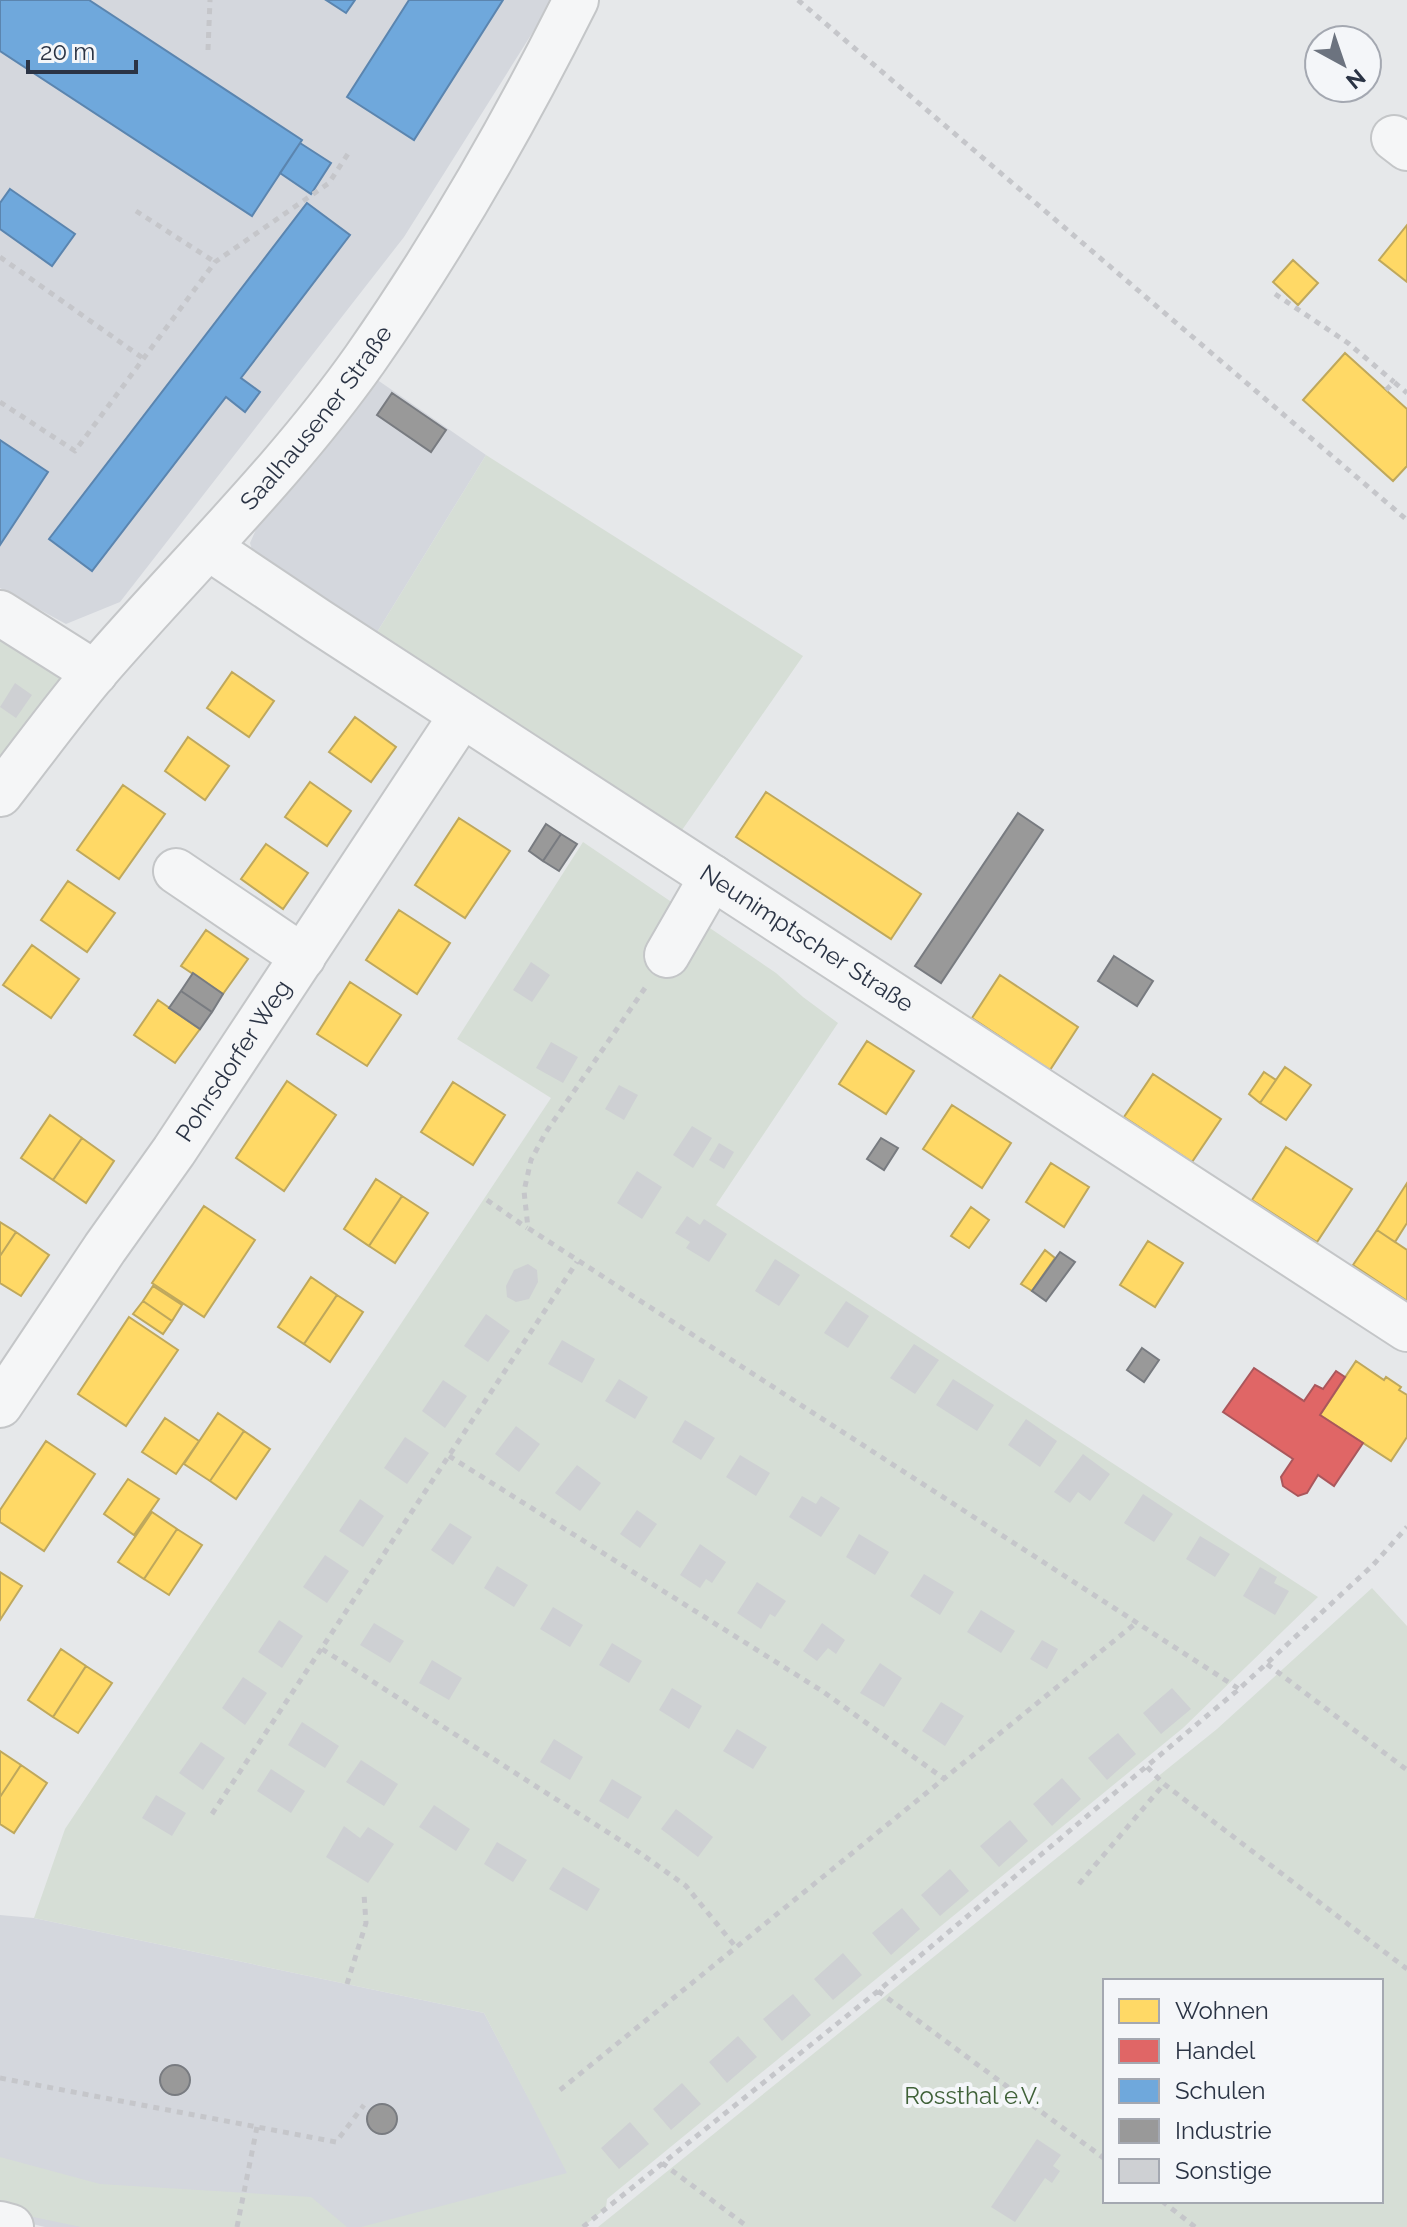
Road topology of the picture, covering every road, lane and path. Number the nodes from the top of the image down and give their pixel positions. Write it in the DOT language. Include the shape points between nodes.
graph roads {
  1 [pos="210,0"];
  2 [pos="576,0"];
  3 [pos="798,0"];
  4 [pos="208,50"];
  5 [pos="351,149"];
  6 [pos="136,211"];
  7 [pos="0,257"];
  8 [pos="215,262"];
  9 [pos="1275,294"];
  10 [pos="144,359"];
  11 [pos="1394,382"];
  12 [pos="1386,390"];
  13 [pos="1407,393"];
  14 [pos="0,402"];
  15 [pos="1407,520"];
  16 [pos="209,548"];
  17 [pos="0,613"];
  18 [pos="95,673"];
  19 [pos="462,715"];
  20 [pos="0,794"];
  21 [pos="176,871"];
  22 [pos="712,877"];
  23 [pos="667,955"];
  24 [pos="303,957"];
  25 [pos="487,1200"];
  26 [pos="528,1228"];
  27 [pos="577,1262"];
  28 [pos="1407,1329"];
  29 [pos="0,1405"];
  30 [pos="449,1456"];
  31 [pos="1407,1527"];
  32 [pos="1136,1623"];
  33 [pos="322,1649"];
  34 [pos="1267,1664"];
  35 [pos="1239,1689"];
  36 [pos="1147,1767"];
  37 [pos="1407,1770"];
  38 [pos="943,1778"];
  39 [pos="1164,1784"];
  40 [pos="212,1814"];
  41 [pos="1079,1884"];
  42 [pos="364,1894"];
  43 [pos="735,1946"];
  44 [pos="1407,1969"];
  45 [pos="347,1984"];
  46 [pos="878,1991"];
  47 [pos="0,2078"];
  48 [pos="560,2090"];
  49 [pos="364,2105"];
  50 [pos="257,2127"];
  51 [pos="1103,2158"];
  52 [pos="662,2163"];
  53 [pos="1165,2203"];
  54 [pos="0,2224"];
  55 [pos="11,2227"];
  56 [pos="237,2227"];
  57 [pos="583,2227"];
  58 [pos="748,2227"];
  59 [pos="1195,2227"];
  1 -- 4 [label="path"];
  2 -- 16 [label="street, Saalhausener Straße" via="451,227 364,360"];
  3 -- 15 [label="path"];
  5 -- 8 [label="path" via="329,183"];
  6 -- 8 [label="path"];
  7 -- 10 [label="path"];
  8 -- 10 [label="path"];
  9 -- 11 [label="path" via="1348,343"];
  10 -- 14 [label="path" via="75,451"];
  11 -- 12 [label="path"];
  11 -- 13 [label="path"];
  16 -- 18 [label="street, Saalhausener Straße"];
  16 -- 19 [label="street, Neunimptscher Straße"];
  17 -- 18 [label="street"];
  18 -- 20 [label="street, Saalhausener Straße"];
  19 -- 22 [label="street, Neunimptscher Straße"];
  19 -- 24 [label="street, Pohrsdorfer Weg"];
  21 -- 24 [label="street"];
  22 -- 23 [label="street"];
  22 -- 28 [label="street, Neunimptscher Straße"];
  23 -- 26 [label="path" via="531,1160 524,1191"];
  24 -- 29 [label="street, Pohrsdorfer Weg"];
  25 -- 26 [label="path"];
  26 -- 27 [label="path"];
  27 -- 30 [label="path"];
  27 -- 32 [label="path"];
  30 -- 33 [label="path"];
  30 -- 38 [label="path" via="822,1691"];
  31 -- 34 [label="path"];
  32 -- 35 [label="path"];
  32 -- 38 [label="path"];
  33 -- 40 [label="path"];
  33 -- 43 [label="path" via="686,1886"];
  34 -- 35 [label="path"];
  34 -- 37 [label="path"];
  35 -- 36 [label="path"];
  36 -- 39 [label="path"];
  36 -- 46 [label="path"];
  38 -- 43 [label="path"];
  39 -- 41 [label="path"];
  39 -- 44 [label="path"];
  42 -- 45 [label="path" via="366,1923"];
  43 -- 48 [label="path"];
  46 -- 51 [label="path"];
  46 -- 52 [label="path"];
  47 -- 50 [label="path"];
  49 -- 50 [label="path" via="336,2142"];
  50 -- 56 [label="path"];
  52 -- 57 [label="path"];
  52 -- 58 [label="path"];
  53 -- 59 [label="path"];
  54 -- 55 [label="street"];
}
